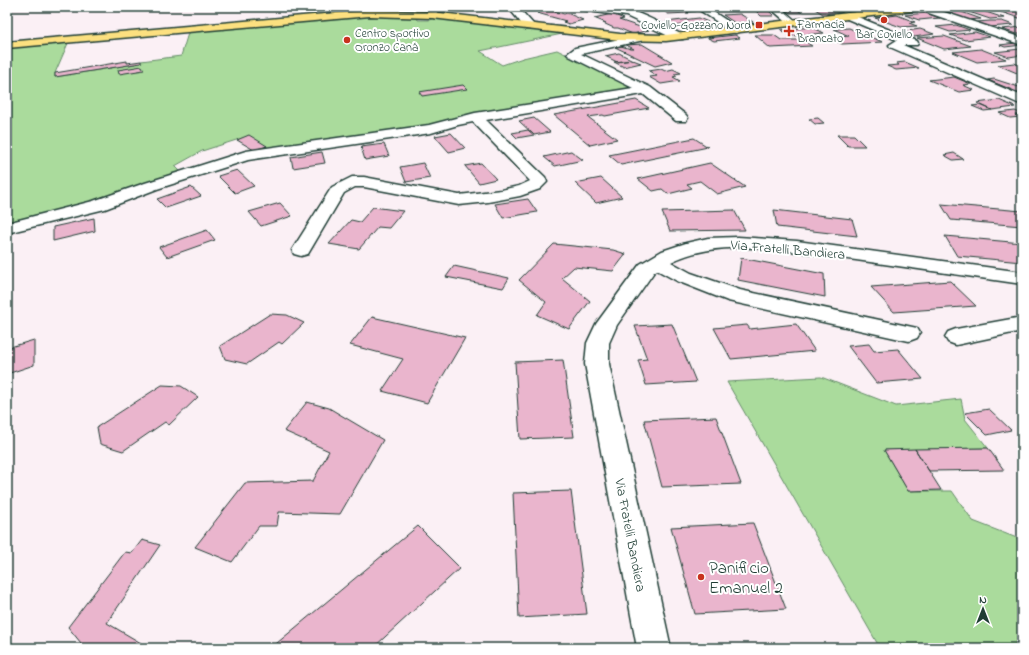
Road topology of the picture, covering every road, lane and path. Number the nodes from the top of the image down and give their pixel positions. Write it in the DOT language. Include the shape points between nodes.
graph roads {
  1 [pos="512,7"];
  2 [pos="584,7"];
  3 [pos="700,7"];
  4 [pos="774,7"];
  5 [pos="921,7"];
  6 [pos="433,11"];
  7 [pos="848,12"];
  8 [pos="793,23"];
  9 [pos="530,27"];
  10 [pos="736,30"];
  11 [pos="679,37"];
  12 [pos="640,38"];
  13 [pos="607,40"];
  14 [pos="907,40"];
  15 [pos="1022,42"];
  16 [pos="7,45"];
  17 [pos="927,48"];
  18 [pos="646,90"];
  19 [pos="1022,101"];
  20 [pos="475,117"];
  21 [pos="681,118"];
  22 [pos="7,228"];
  23 [pos="301,250"];
  24 [pos="656,262"];
  25 [pos="1022,278"];
  26 [pos="1022,324"];
  27 [pos="909,332"];
  28 [pos="956,337"];
  29 [pos="654,648"];
  1 -- 9 [label="street"];
  2 -- 11 [label="street" via="633,15"];
  3 -- 10 [label="street"];
  4 -- 8 [label="street"];
  5 -- 7 [label="main road" via="861,14"];
  5 -- 15 [label="street"];
  6 -- 9 [label="main road"];
  6 -- 16 [label="main road" via="345,14"];
  7 -- 8 [label="main road"];
  7 -- 14 [label="street"];
  8 -- 10 [label="main road"];
  9 -- 13 [label="main road"];
  10 -- 11 [label="main road"];
  11 -- 12 [label="main road"];
  12 -- 13 [label="street"];
  13 -- 18 [label="street" via="574,54"];
  14 -- 17 [label="street"];
  14 -- 19 [label="street" via="894,45"];
  18 -- 20 [label="street"];
  18 -- 21 [label="street"];
  20 -- 22 [label="street" via="431,129 251,154 99,205"];
  20 -- 23 [label="street" via="537,177 539,182 536,186 472,200 459,200 352,182 338,190"];
  24 -- 25 [label="street, Via Fratelli Bandiera" via="681,250 709,244 741,242 925,263"];
  24 -- 27 [label="street" via="684,277 735,296"];
  24 -- 29 [label="street, Via Fratelli Bandiera" via="647,268 607,324 598,343 597,364"];
  26 -- 28 [label="street"];
}
